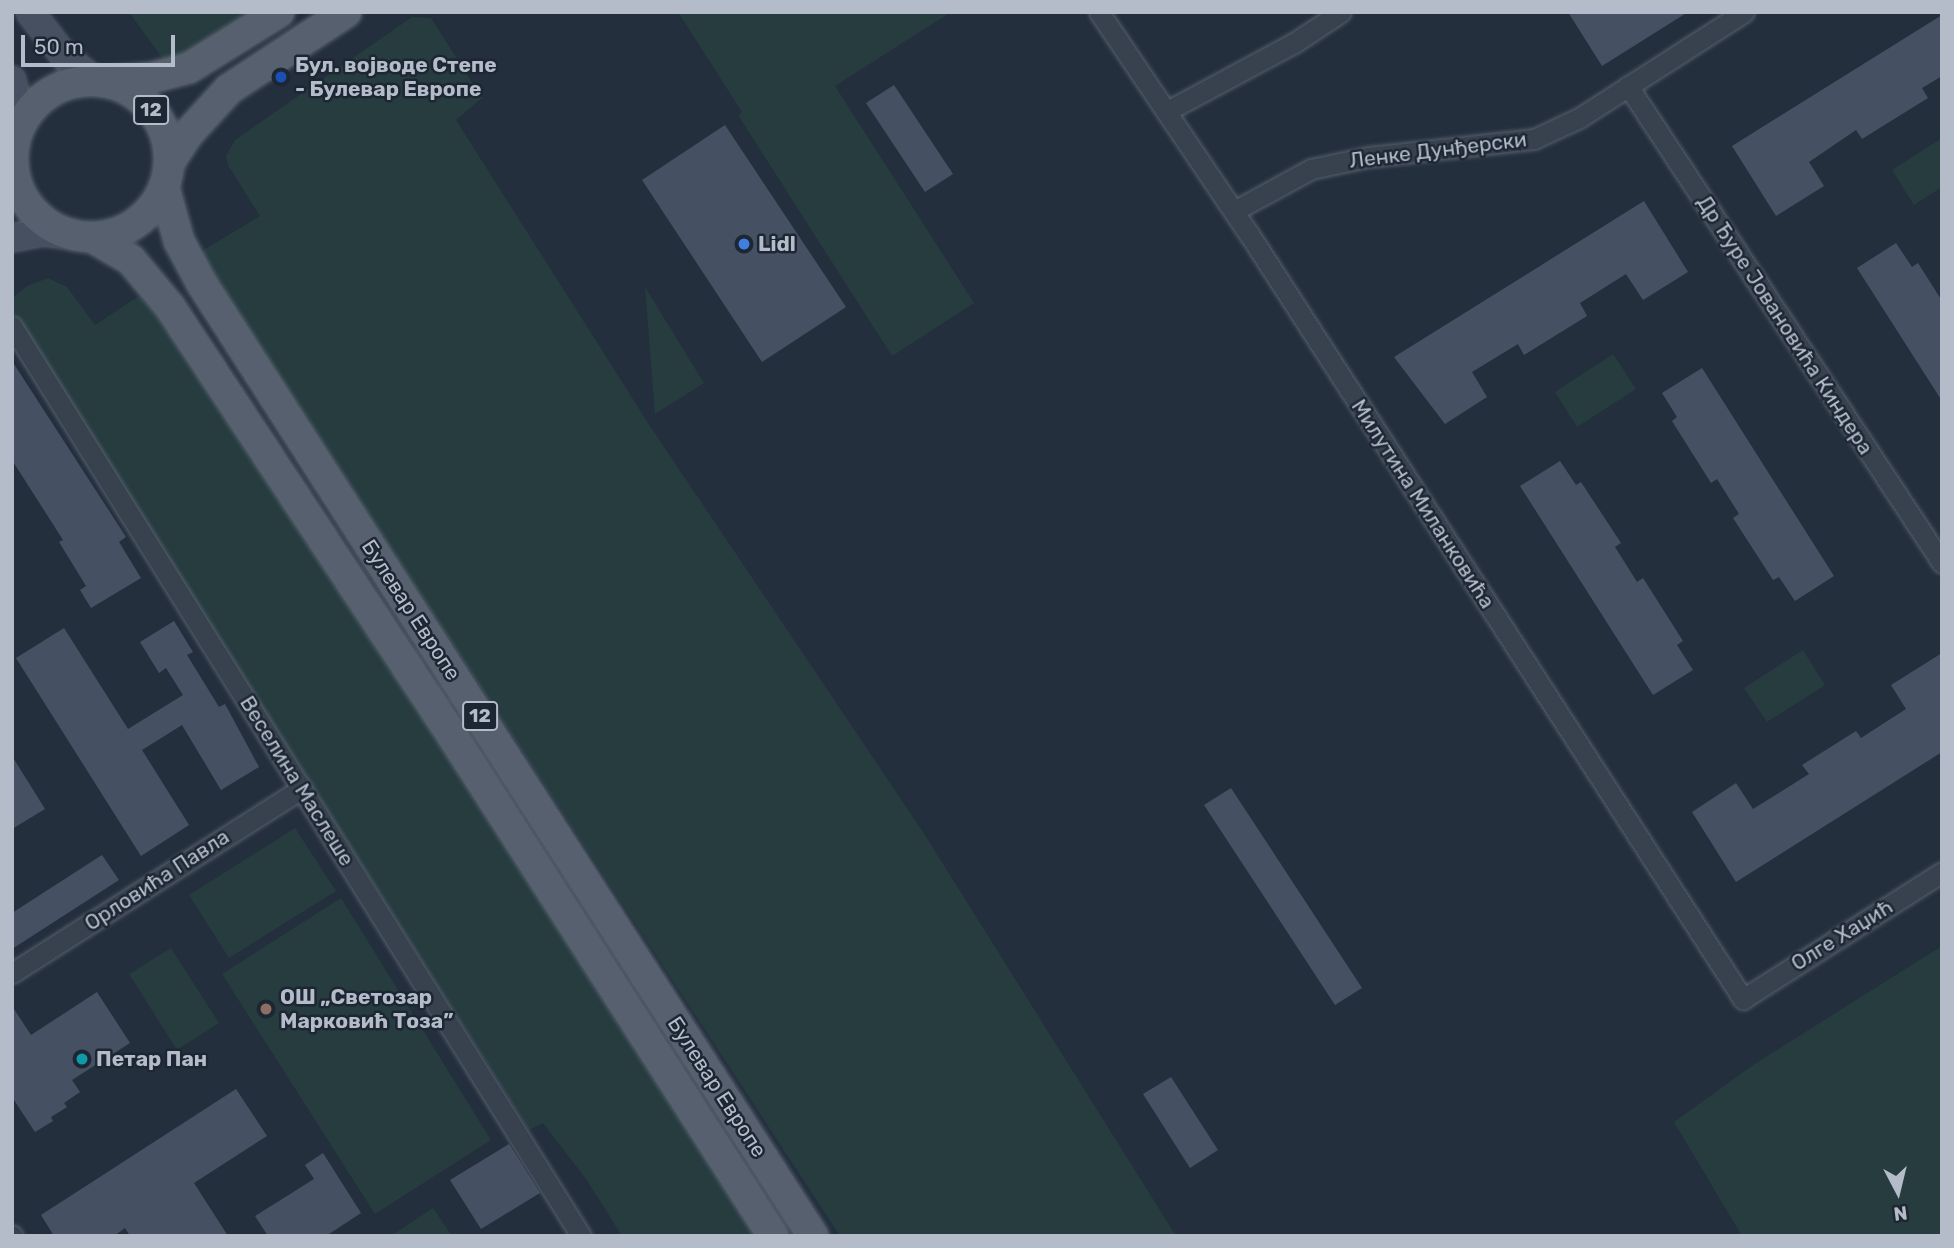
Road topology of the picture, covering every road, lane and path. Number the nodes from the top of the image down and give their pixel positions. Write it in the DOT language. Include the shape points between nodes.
graph roads {
  1 [pos="30,12"];
  2 [pos="279,12"];
  3 [pos="345,12"];
  4 [pos="1099,12"];
  5 [pos="1341,12"];
  6 [pos="1744,12"];
  7 [pos="12,80"];
  8 [pos="98,82"];
  9 [pos="1628,86"];
  10 [pos="1167,111"];
  11 [pos="21,126"];
  12 [pos="13,160"];
  13 [pos="167,175"];
  14 [pos="1234,211"];
  15 [pos="12,237"];
  16 [pos="88,237"];
  17 [pos="12,326"];
  18 [pos="1942,563"];
  19 [pos="302,788"];
  20 [pos="1942,872"];
  21 [pos="12,973"];
  22 [pos="1743,999"];
  23 [pos="581,1236"];
  24 [pos="773,1236"];
  25 [pos="813,1236"];
  1 -- 8 [label="main road" via="64,55"];
  2 -- 8 [label="main road, 12" via="179,72"];
  3 -- 13 [label="main road, 12" via="229,89 193,127"];
  4 -- 10 [label="street, Милутина Миланковића"];
  5 -- 10 [label="street" via="1294,43"];
  6 -- 9 [label="street, Ленке Дунђерски"];
  7 -- 11 [label="main road"];
  8 -- 11 [label="main road, 12" via="72,84 51,93 33,107"];
  8 -- 13 [label="main road, 12" via="127,90 147,105 167,138"];
  9 -- 14 [label="street, Ленке Дунђерски" via="1579,118 1534,139 1367,157 1311,169"];
  9 -- 18 [label="street, Др Ђуре Јовановића Киндера"];
  10 -- 14 [label="street, Милутина Миланковића"];
  11 -- 12 [label="main road, 12"];
  12 -- 16 [label="main road, 12" via="19,187 34,211 56,229"];
  13 -- 16 [label="main road, 12" via="152,207 135,223 115,233"];
  13 -- 25 [label="main road, Булевар Европе / 12" via="179,241 202,284"];
  14 -- 22 [label="street, Милутина Миланковића"];
  15 -- 16 [label="main road" via="43,232"];
  16 -- 24 [label="main road, Булевар Европе / 12" via="131,260 170,307"];
  17 -- 19 [label="street, Веселина Маслеше"];
  19 -- 21 [label="street, Орловића Павла"];
  19 -- 23 [label="street, Веселина Маслеше"];
  20 -- 22 [label="street, Олге Хаџић"];
}
